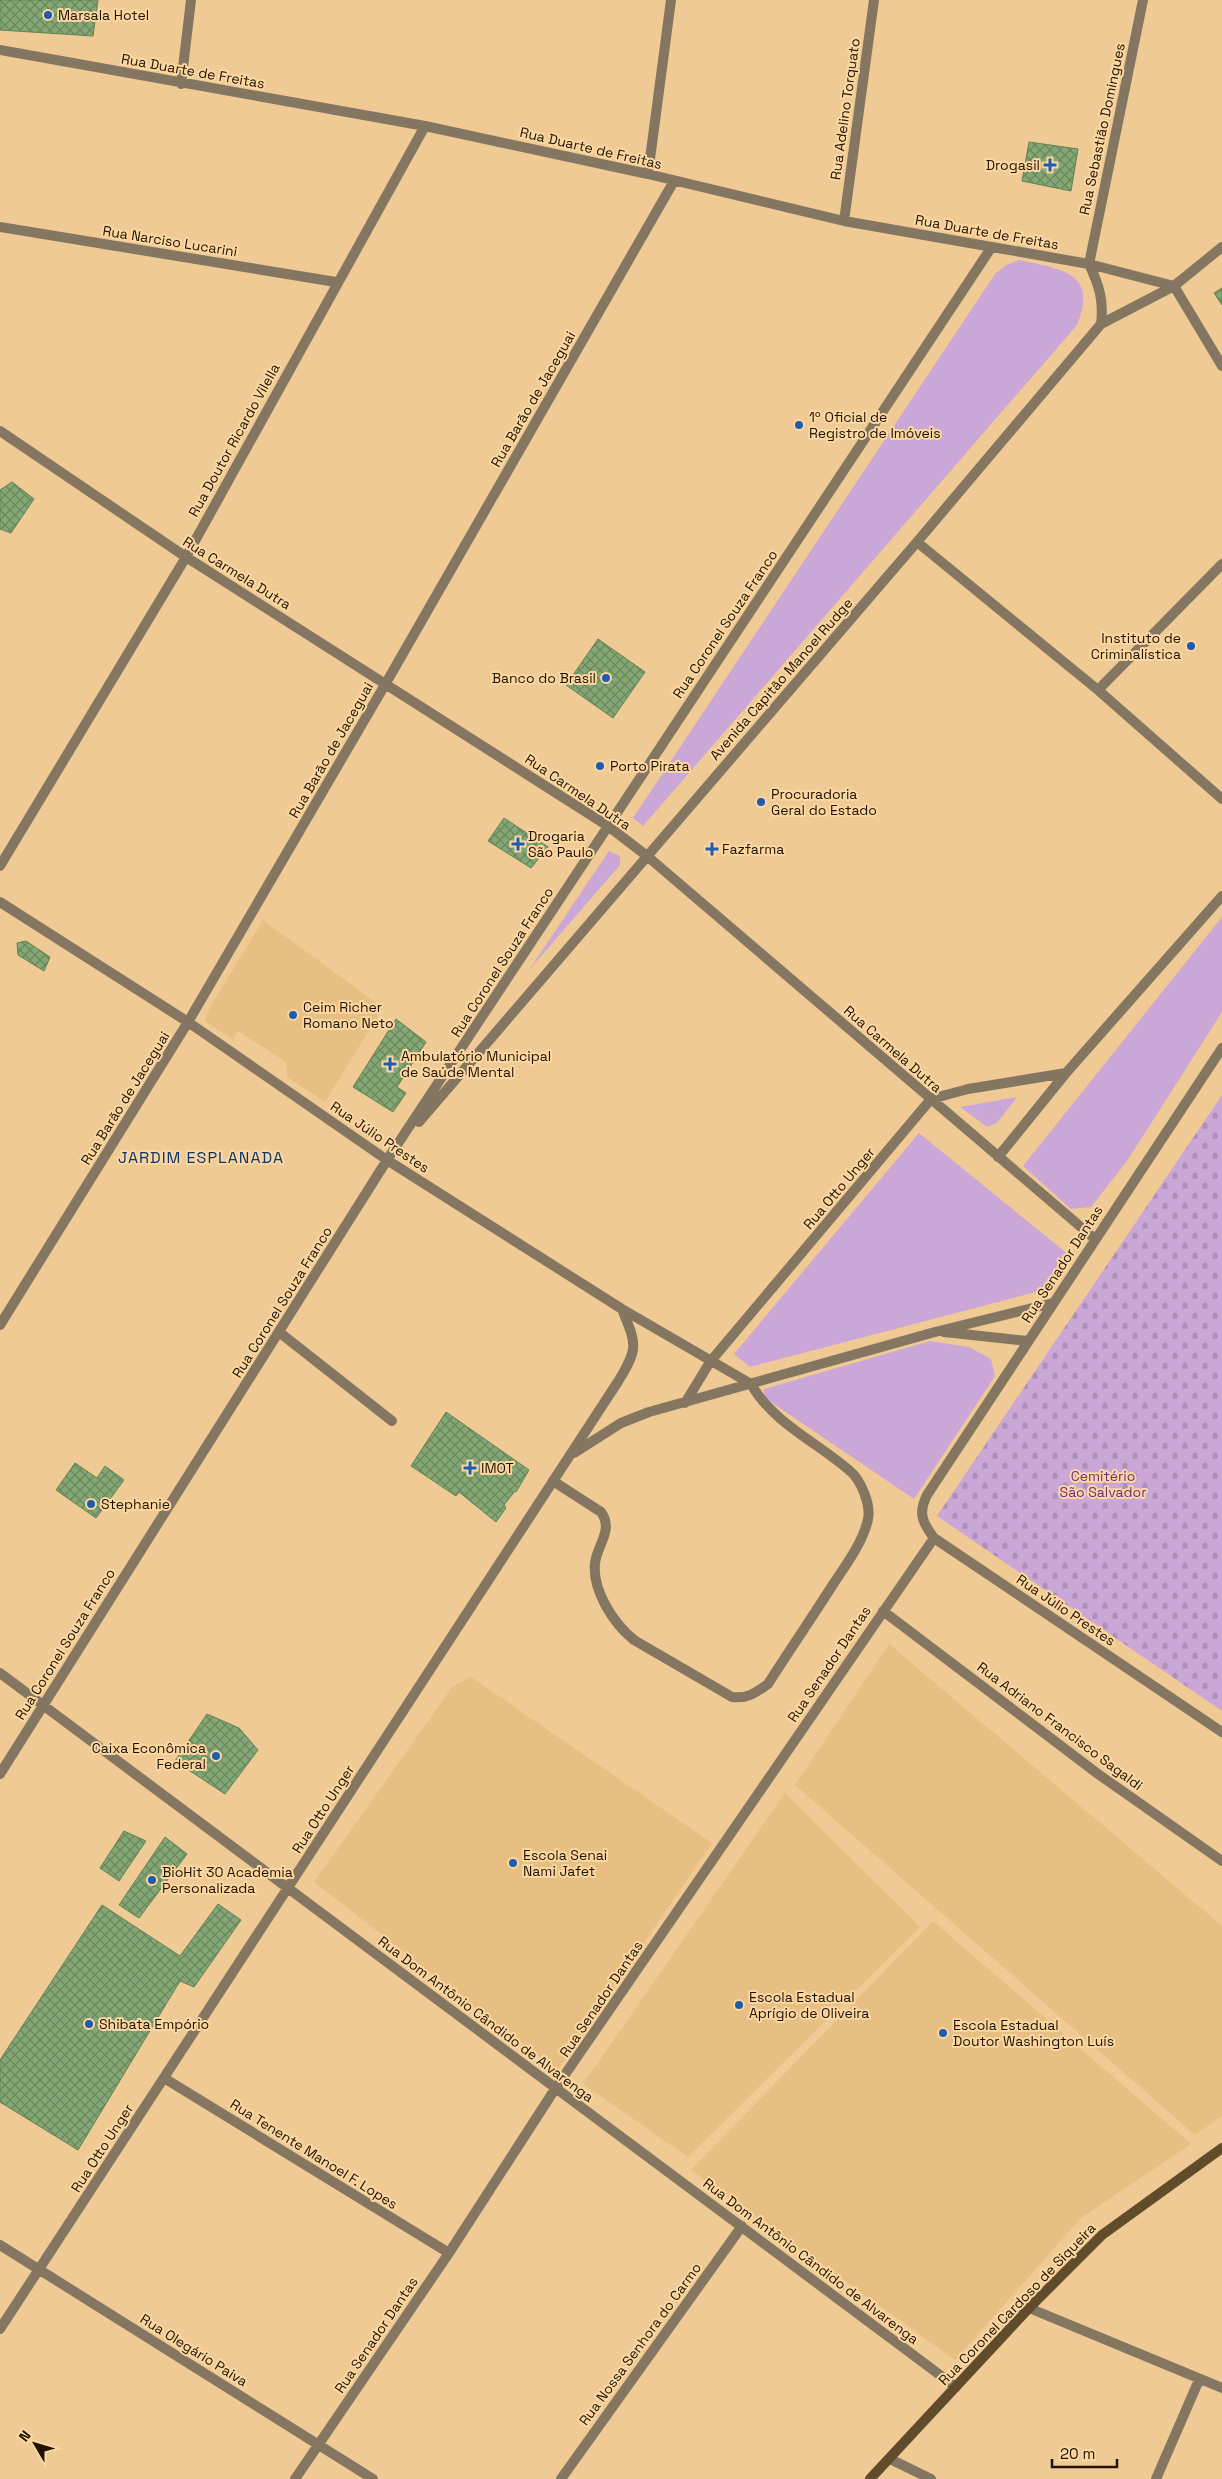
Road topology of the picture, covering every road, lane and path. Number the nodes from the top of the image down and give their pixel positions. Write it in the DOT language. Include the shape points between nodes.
graph roads {
  1 [pos="191,0"];
  2 [pos="672,0"];
  3 [pos="874,0"];
  4 [pos="1143,0"];
  5 [pos="0,50"];
  6 [pos="181,84"];
  7 [pos="425,126"];
  8 [pos="648,174"];
  9 [pos="674,181"];
  10 [pos="844,221"];
  11 [pos="0,227"];
  12 [pos="1222,247"];
  13 [pos="991,248"];
  14 [pos="1089,264"];
  15 [pos="336,282"];
  16 [pos="1174,286"];
  17 [pos="1101,324"];
  18 [pos="1222,366"];
  19 [pos="0,431"];
  20 [pos="917,542"];
  21 [pos="186,557"];
  22 [pos="1222,564"];
  23 [pos="386,683"];
  24 [pos="1098,690"];
  25 [pos="1222,799"];
  26 [pos="608,826"];
  27 [pos="647,856"];
  28 [pos="0,866"];
  29 [pos="1222,896"];
  30 [pos="0,902"];
  31 [pos="188,1022"];
  32 [pos="1222,1048"];
  33 [pos="1066,1073"];
  34 [pos="931,1099"];
  35 [pos="998,1157"];
  36 [pos="387,1160"];
  37 [pos="1095,1239"];
  38 [pos="1053,1303"];
  39 [pos="622,1309"];
  40 [pos="0,1325"];
  41 [pos="279,1332"];
  42 [pos="935,1332"];
  43 [pos="1028,1341"];
  44 [pos="710,1362"];
  45 [pos="750,1384"];
  46 [pos="685,1403"];
  47 [pos="392,1421"];
  48 [pos="571,1455"];
  49 [pos="553,1481"];
  50 [pos="927,1495"];
  51 [pos="934,1538"];
  52 [pos="883,1610"];
  53 [pos="0,1673"];
  54 [pos="42,1705"];
  55 [pos="1222,1732"];
  56 [pos="0,1774"];
  57 [pos="1222,1861"];
  58 [pos="288,1888"];
  59 [pos="164,2078"];
  60 [pos="555,2089"];
  61 [pos="1222,2148"];
  62 [pos="742,2226"];
  63 [pos="0,2245"];
  64 [pos="449,2253"];
  65 [pos="39,2269"];
  66 [pos="1029,2308"];
  67 [pos="0,2329"];
  68 [pos="1199,2380"];
  69 [pos="956,2387"];
  70 [pos="1222,2388"];
  71 [pos="318,2444"];
  72 [pos="890,2459"];
  73 [pos="295,2479"];
  74 [pos="373,2479"];
  75 [pos="561,2479"];
  76 [pos="870,2479"];
  77 [pos="930,2479"];
  78 [pos="1156,2479"];
  1 -- 6 [label="street"];
  2 -- 8 [label="street"];
  3 -- 10 [label="street, Rua Adelino Torquato"];
  4 -- 14 [label="street, Rua Sebastião Domingues"];
  5 -- 6 [label="street, Rua Duarte de Freitas"];
  6 -- 7 [label="street, Rua Duarte de Freitas"];
  7 -- 8 [label="street, Rua Duarte de Freitas"];
  7 -- 15 [label="street, Rua Doutor Ricardo Vilella"];
  8 -- 9 [label="street, Rua Duarte de Freitas"];
  9 -- 10 [label="street, Rua Duarte de Freitas"];
  9 -- 23 [label="street, Rua Barão de Jaceguai"];
  10 -- 13 [label="street, Rua Duarte de Freitas"];
  11 -- 15 [label="street, Rua Narciso Lucarini"];
  12 -- 16 [label="street, Avenida Capitão Manoel Rudge"];
  13 -- 14 [label="street, Rua Duarte de Freitas"];
  13 -- 26 [label="street, Rua Coronel Souza Franco"];
  14 -- 16 [label="street, Rua Duarte de Freitas"];
  14 -- 17 [label="street" via="1100,288"];
  15 -- 21 [label="street, Rua Doutor Ricardo Vilella"];
  16 -- 17 [label="street, Avenida Capitão Manoel Rudge"];
  16 -- 18 [label="street"];
  17 -- 20 [label="street, Avenida Capitão Manoel Rudge"];
  19 -- 21 [label="street, Rua Carmela Dutra"];
  20 -- 24 [label="street"];
  20 -- 27 [label="street, Avenida Capitão Manoel Rudge"];
  21 -- 23 [label="street, Rua Carmela Dutra"];
  21 -- 28 [label="street, Rua Doutor Ricardo Vilella"];
  22 -- 24 [label="street"];
  23 -- 26 [label="street, Rua Carmela Dutra"];
  23 -- 31 [label="street, Rua Barão de Jaceguai"];
  24 -- 25 [label="street"];
  26 -- 27 [label="street, Rua Carmela Dutra"];
  26 -- 36 [label="street, Rua Coronel Souza Franco"];
  27 -- 34 [label="street, Rua Carmela Dutra"];
  27 -- 36 [label="street, Avenida Capitão Manoel Rudge"];
  29 -- 33 [label="street"];
  30 -- 31 [label="street, Rua Júlio Prestes"];
  31 -- 36 [label="street, Rua Júlio Prestes"];
  31 -- 40 [label="street, Rua Barão de Jaceguai"];
  32 -- 37 [label="street, Rua Senador Dantas"];
  33 -- 34 [label="street" via="968,1089"];
  33 -- 35 [label="street"];
  34 -- 35 [label="street, Rua Carmela Dutra"];
  34 -- 44 [label="street, Rua Otto Unger"];
  35 -- 37 [label="street, Rua Carmela Dutra"];
  36 -- 39 [label="street, Rua Júlio Prestes"];
  36 -- 41 [label="street, Rua Coronel Souza Franco"];
  37 -- 38 [label="street, Rua Senador Dantas"];
  38 -- 42 [label="street, Rua Otto Unger"];
  38 -- 43 [label="street, Rua Senador Dantas"];
  39 -- 44 [label="street, Rua Júlio Prestes"];
  39 -- 48 [label="street, Rua Otto Unger" via="635,1346 632,1358"];
  41 -- 47 [label="street"];
  41 -- 54 [label="street, Rua Coronel Souza Franco"];
  42 -- 43 [label="street"];
  42 -- 45 [label="street, Rua Otto Unger"];
  43 -- 50 [label="street, Rua Senador Dantas"];
  44 -- 45 [label="street, Rua Júlio Prestes"];
  44 -- 46 [label="street, Rua Otto Unger"];
  45 -- 46 [label="street, Rua Otto Unger"];
  45 -- 49 [label="street" via="771,1411 852,1472 868,1509 868,1519 855,1551 768,1684 752,1696 732,1697 624,1632 597,1588 594,1577 595,1561 607,1528 605,1518 601,1512"];
  46 -- 48 [label="street, Rua Otto Unger" via="621,1423"];
  48 -- 49 [label="street, Rua Otto Unger"];
  49 -- 58 [label="street, Rua Otto Unger"];
  50 -- 51 [label="street, Rua Júlio Prestes" via="920,1514"];
  51 -- 52 [label="street, Rua Senador Dantas"];
  51 -- 55 [label="street, Rua Júlio Prestes"];
  52 -- 57 [label="street, Rua Adriano Francisco Sagaldi" via="1098,1774"];
  52 -- 60 [label="street, Rua Senador Dantas"];
  53 -- 54 [label="street, Rua Dom Antônio Cândido de Alvarenga"];
  54 -- 56 [label="street, Rua Coronel Souza Franco"];
  54 -- 58 [label="street, Rua Dom Antônio Cândido de Alvarenga"];
  58 -- 59 [label="street, Rua Otto Unger"];
  58 -- 60 [label="street, Rua Dom Antônio Cândido de Alvarenga"];
  59 -- 64 [label="street, Rua Tenente Manoel F. Lopes"];
  59 -- 65 [label="street, Rua Otto Unger"];
  60 -- 62 [label="street, Rua Dom Antônio Cândido de Alvarenga"];
  60 -- 64 [label="street, Rua Senador Dantas"];
  61 -- 66 [label="main road, Rua Coronel Cardoso de Siqueira" via="1102,2235"];
  62 -- 69 [label="street, Rua Dom Antônio Cândido de Alvarenga"];
  62 -- 75 [label="street, Rua Nossa Senhora do Carmo"];
  63 -- 65 [label="street, Rua Olegário Paiva"];
  64 -- 71 [label="street, Rua Senador Dantas"];
  65 -- 67 [label="street, Rua Otto Unger"];
  65 -- 71 [label="street, Rua Olegário Paiva"];
  66 -- 68 [label="street"];
  66 -- 69 [label="main road, Rua Coronel Cardoso de Siqueira"];
  68 -- 70 [label="street"];
  68 -- 78 [label="street"];
  69 -- 72 [label="main road, Rua Coronel Cardoso de Siqueira"];
  71 -- 73 [label="street, Rua Senador Dantas"];
  71 -- 74 [label="street, Rua Olegário Paiva"];
  72 -- 76 [label="main road, Rua Coronel Cardoso de Siqueira"];
  72 -- 77 [label="street"];
}
